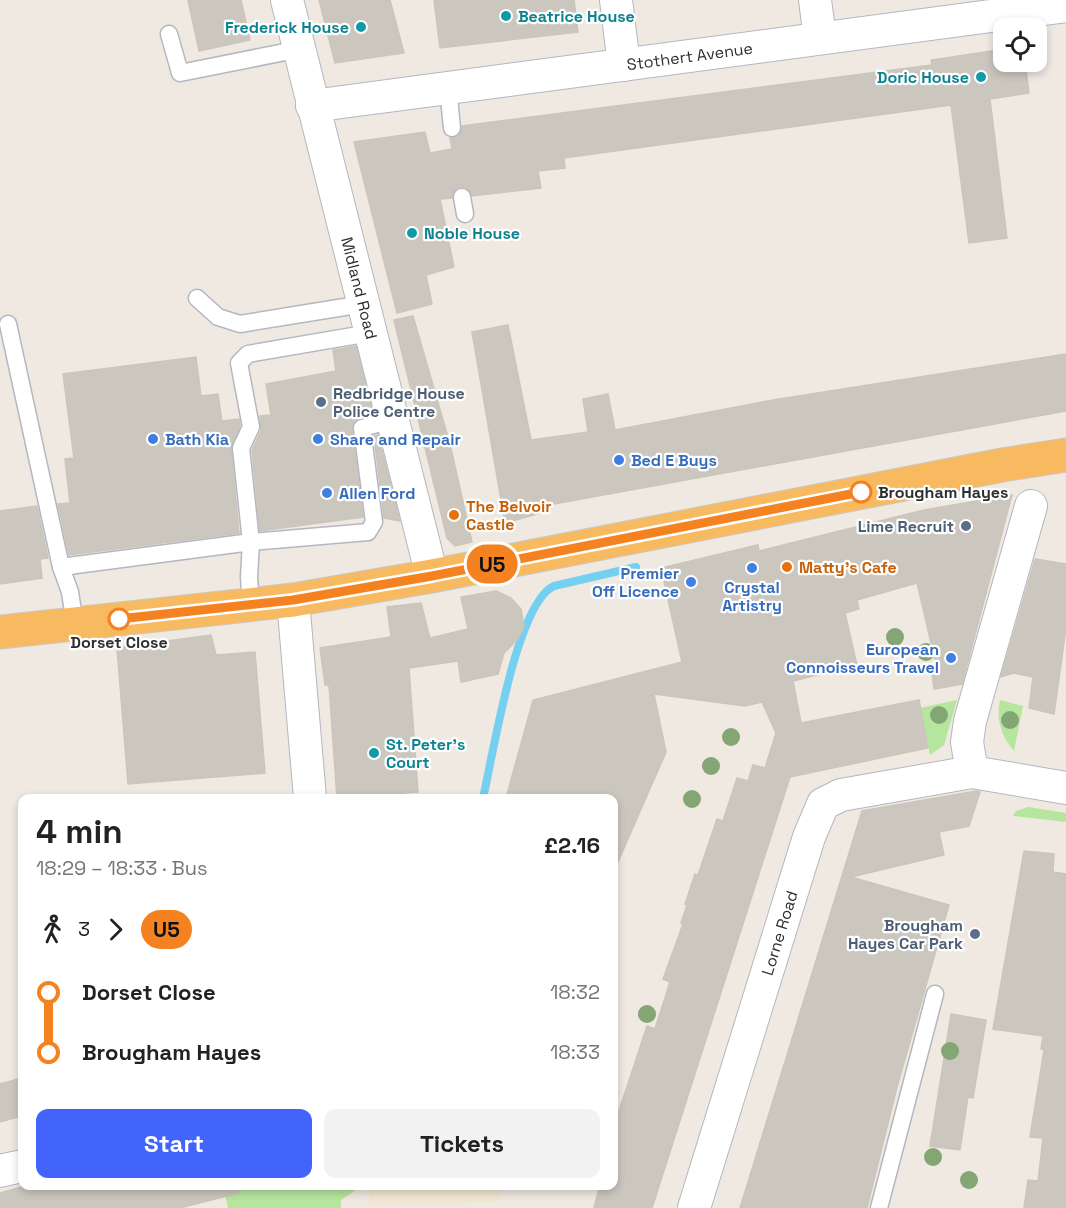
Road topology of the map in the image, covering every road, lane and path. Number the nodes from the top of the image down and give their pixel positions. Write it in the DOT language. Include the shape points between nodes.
graph roads {
  1 [pos="287,0"];
  2 [pos="616,0"];
  3 [pos="815,0"];
  4 [pos="1066,6"];
  5 [pos="169,34"];
  6 [pos="820,38"];
  7 [pos="300,49"];
  8 [pos="624,65"];
  9 [pos="448,88"];
  10 [pos="312,106"];
  11 [pos="452,128"];
  12 [pos="462,197"];
  13 [pos="465,214"];
  14 [pos="196,298"];
  15 [pos="367,318"];
  16 [pos="8,324"];
  17 [pos="392,420"];
  18 [pos="1066,455"];
  19 [pos="1031,506"];
  20 [pos="251,542"];
  21 [pos="62,567"];
  22 [pos="432,576"];
  23 [pos="293,600"];
  24 [pos="251,605"];
  25 [pos="75,624"];
  26 [pos="0,632"];
  27 [pos="972,772"];
  28 [pos="1066,788"];
  29 [pos="310,794"];
  30 [pos="935,993"];
  31 [pos="18,1167"];
  32 [pos="0,1171"];
  33 [pos="694,1208"];
  34 [pos="879,1208"];
  1 -- 7 [label="street, Midland Road"];
  2 -- 8 [label="street"];
  3 -- 6 [label="street"];
  4 -- 6 [label="street, Stothert Avenue"];
  5 -- 7 [label="lane" via="180,73"];
  6 -- 8 [label="street, Stothert Avenue"];
  7 -- 10 [label="street, Midland Road"];
  8 -- 9 [label="street, Stothert Avenue"];
  9 -- 10 [label="street, Stothert Avenue"];
  9 -- 11 [label="lane"];
  10 -- 15 [label="street, Midland Road"];
  12 -- 13 [label="lane"];
  14 -- 15 [label="lane" via="218,317 240,324"];
  15 -- 17 [label="street, Midland Road"];
  15 -- 20 [label="lane" via="249,354 239,363 250,427 241,448"];
  16 -- 21 [label="lane"];
  17 -- 20 [label="lane" via="362,428 375,522 368,532"];
  17 -- 22 [label="street, Midland Road"];
  18 -- 22 [label="highway"];
  19 -- 27 [label="street" via="970,721"];
  20 -- 21 [label="lane"];
  20 -- 24 [label="lane"];
  21 -- 25 [label="lane"];
  22 -- 23 [label="highway"];
  23 -- 24 [label="highway"];
  23 -- 29 [label="street"];
  24 -- 25 [label="highway"];
  25 -- 26 [label="highway"];
  27 -- 28 [label="street, Lorne Road"];
  27 -- 33 [label="street, Lorne Road" via="841,795 823,804 809,837"];
  30 -- 34 [label="lane"];
  31 -- 32 [label="street"];
}
